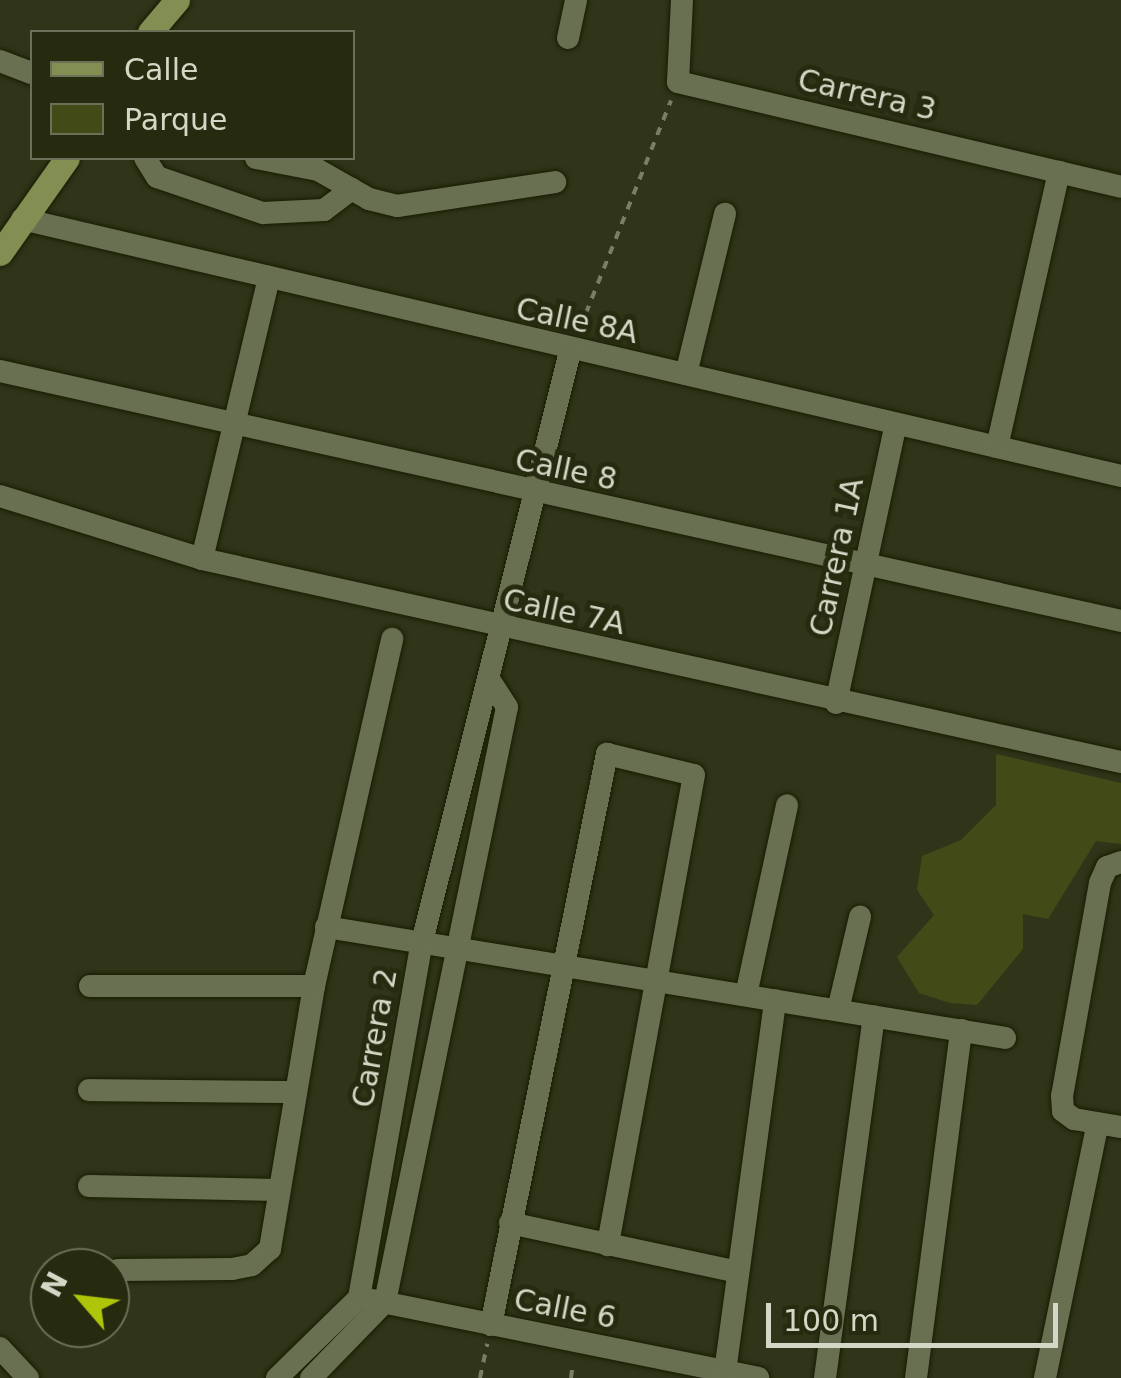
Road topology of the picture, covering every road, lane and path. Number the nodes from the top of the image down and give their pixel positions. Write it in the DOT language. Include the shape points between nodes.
graph roads {
  1 [pos="156,0"];
  2 [pos="177,0"];
  3 [pos="576,0"];
  4 [pos="682,0"];
  5 [pos="151,30"];
  6 [pos="152,30"];
  7 [pos="568,38"];
  8 [pos="0,61"];
  9 [pos="30,72"];
  10 [pos="678,82"];
  11 [pos="66,160"];
  12 [pos="147,160"];
  13 [pos="277,160"];
  14 [pos="319,164"];
  15 [pos="1060,172"];
  16 [pos="555,182"];
  17 [pos="1121,187"];
  18 [pos="352,189"];
  19 [pos="725,214"];
  20 [pos="22,220"];
  21 [pos="0,253"];
  22 [pos="269,277"];
  23 [pos="570,352"];
  24 [pos="0,372"];
  25 [pos="686,374"];
  26 [pos="896,424"];
  27 [pos="232,426"];
  28 [pos="997,447"];
  29 [pos="1121,476"];
  30 [pos="531,494"];
  31 [pos="0,496"];
  32 [pos="202,559"];
  33 [pos="866,564"];
  34 [pos="1121,620"];
  35 [pos="500,629"];
  36 [pos="392,639"];
  37 [pos="491,682"];
  38 [pos="836,703"];
  39 [pos="1121,762"];
  40 [pos="787,806"];
  41 [pos="1121,862"];
  42 [pos="860,917"];
  43 [pos="326,927"];
  44 [pos="422,942"];
  45 [pos="456,948"];
  46 [pos="561,965"];
  47 [pos="654,980"];
  48 [pos="90,986"];
  49 [pos="314,986"];
  50 [pos="746,996"];
  51 [pos="776,1000"];
  52 [pos="838,1010"];
  53 [pos="874,1016"];
  54 [pos="961,1030"];
  55 [pos="1006,1038"];
  56 [pos="89,1090"];
  57 [pos="294,1092"];
  58 [pos="1109,1125"];
  59 [pos="89,1186"];
  60 [pos="279,1190"];
  61 [pos="510,1224"];
  62 [pos="608,1245"];
  63 [pos="130,1270"];
  64 [pos="738,1272"];
  65 [pos="359,1298"];
  66 [pos="385,1302"];
  67 [pos="491,1325"];
  68 [pos="0,1348"];
  69 [pos="725,1372"];
  70 [pos="28,1378"];
  71 [pos="277,1378"];
  72 [pos="311,1378"];
  73 [pos="480,1378"];
  74 [pos="758,1378"];
  75 [pos="824,1378"];
  76 [pos="916,1378"];
  77 [pos="1045,1378"];
  1 -- 5 [label="main road"];
  2 -- 6 [label="main road"];
  3 -- 7 [label="street"];
  4 -- 10 [label="street"];
  8 -- 9 [label="street"];
  10 -- 15 [label="street, Carrera 3"];
  10 -- 23 [label="path"];
  11 -- 20 [label="main road"];
  12 -- 18 [label="street" via="157,177 263,213 324,210"];
  13 -- 14 [label="street"];
  14 -- 18 [label="street"];
  15 -- 17 [label="street, Carrera 3"];
  15 -- 28 [label="street"];
  16 -- 18 [label="street" via="397,206"];
  19 -- 25 [label="street"];
  20 -- 21 [label="main road"];
  20 -- 22 [label="street, Calle 8A"];
  22 -- 23 [label="street, Calle 8A"];
  22 -- 27 [label="street"];
  23 -- 25 [label="street, Calle 8A"];
  23 -- 30 [label="street, Carrera 2"];
  24 -- 27 [label="street, Calle 8"];
  25 -- 26 [label="street, Calle 8A"];
  26 -- 28 [label="street, Calle 8A"];
  26 -- 33 [label="street, Carrera 1A"];
  27 -- 30 [label="street, Calle 8"];
  27 -- 32 [label="street"];
  28 -- 29 [label="street, Calle 8A"];
  30 -- 33 [label="street, Calle 8"];
  30 -- 35 [label="street, Carrera 2"];
  31 -- 32 [label="street, Calle 7A"];
  32 -- 35 [label="street, Calle 7A"];
  33 -- 34 [label="street, Calle 8"];
  33 -- 38 [label="street, Carrera 1A"];
  35 -- 37 [label="street, Carrera 2"];
  35 -- 38 [label="street, Calle 7A"];
  36 -- 43 [label="street"];
  37 -- 44 [label="street, Carrera 2" via="479,702"];
  37 -- 45 [label="street, Carrera 2" via="506,707"];
  38 -- 39 [label="street, Calle 7A"];
  40 -- 50 [label="street"];
  41 -- 58 [label="street" via="1107,867 1100,883 1062,1111"];
  42 -- 52 [label="street"];
  43 -- 44 [label="street"];
  43 -- 49 [label="street"];
  44 -- 45 [label="street"];
  44 -- 65 [label="street, Carrera 2"];
  45 -- 46 [label="street"];
  45 -- 66 [label="street, Carrera 2"];
  46 -- 47 [label="street"];
  46 -- 47 [label="street" via="607,754 694,776"];
  46 -- 61 [label="street"];
  47 -- 50 [label="street"];
  47 -- 62 [label="street"];
  48 -- 49 [label="street"];
  49 -- 57 [label="street"];
  50 -- 51 [label="street"];
  51 -- 52 [label="street"];
  51 -- 64 [label="street"];
  52 -- 53 [label="street"];
  53 -- 54 [label="street"];
  53 -- 75 [label="street"];
  54 -- 55 [label="street"];
  54 -- 76 [label="street"];
  56 -- 57 [label="street"];
  57 -- 60 [label="street"];
  58 -- 77 [label="street"];
  59 -- 60 [label="street"];
  60 -- 63 [label="street" via="270,1249 252,1265"];
  61 -- 62 [label="street"];
  61 -- 67 [label="street"];
  62 -- 64 [label="street"];
  64 -- 69 [label="street"];
  65 -- 66 [label="street, Calle 6"];
  65 -- 71 [label="street"];
  66 -- 67 [label="street, Calle 6"];
  66 -- 72 [label="street"];
  67 -- 69 [label="street, Calle 6"];
  67 -- 73 [label="path"];
  68 -- 70 [label="street"];
  69 -- 74 [label="street, Calle 6"];
}
